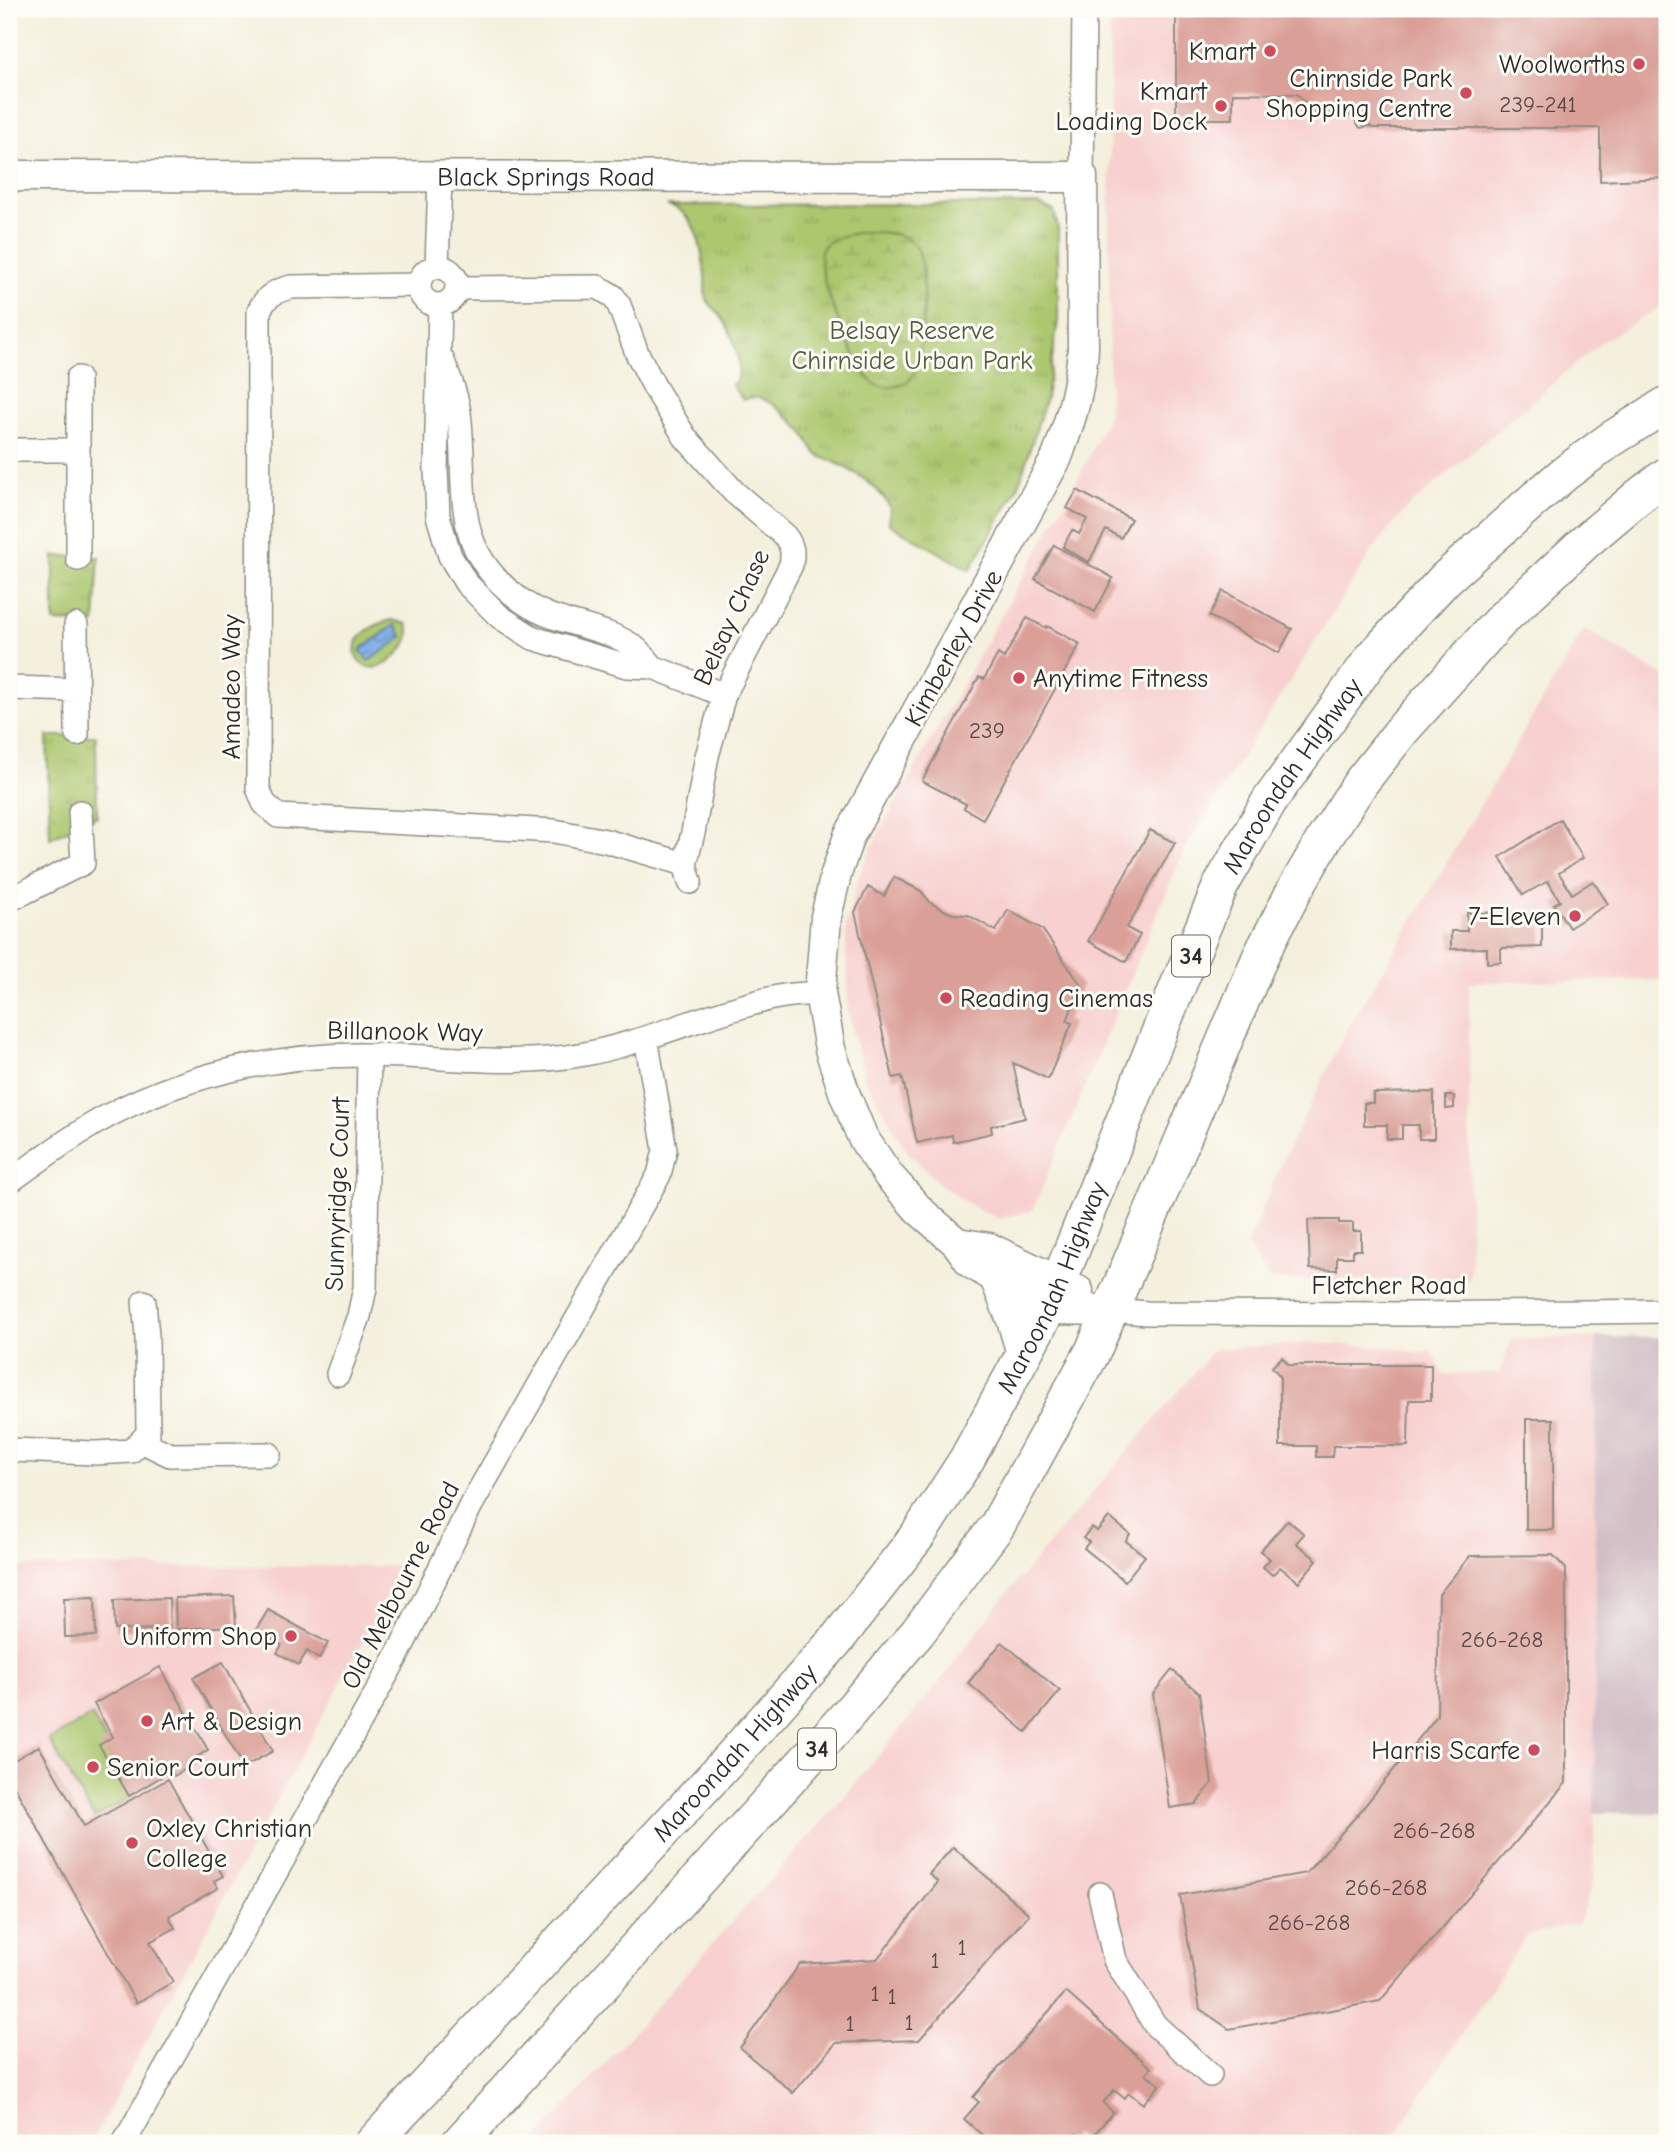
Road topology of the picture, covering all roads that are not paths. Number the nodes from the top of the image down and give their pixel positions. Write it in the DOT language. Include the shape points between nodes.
graph roads {
  1 [pos="1084,9"];
  2 [pos="9,176"];
  3 [pos="440,177"];
  4 [pos="1082,177"];
  5 [pos="438,267"];
  6 [pos="419,285"];
  7 [pos="457,288"];
  8 [pos="440,305"];
  9 [pos="78,378"];
  10 [pos="1667,404"];
  11 [pos="9,450"];
  12 [pos="77,450"];
  13 [pos="1667,475"];
  14 [pos="78,559"];
  15 [pos="76,625"];
  16 [pos="9,688"];
  17 [pos="76,690"];
  18 [pos="724,695"];
  19 [pos="77,734"];
  20 [pos="79,812"];
  21 [pos="687,873"];
  22 [pos="9,900"];
  23 [pos="820,993"];
  24 [pos="646,1038"];
  25 [pos="369,1055"];
  26 [pos="9,1182"];
  27 [pos="957,1243"];
  28 [pos="995,1278"];
  29 [pos="1054,1296"];
  30 [pos="144,1302"];
  31 [pos="1112,1310"];
  32 [pos="1667,1311"];
  33 [pos="1023,1357"];
  34 [pos="338,1374"];
  35 [pos="141,1441"];
  36 [pos="9,1450"];
  37 [pos="269,1454"];
  38 [pos="1100,1894"];
  39 [pos="1210,2075"];
  40 [pos="124,2143"];
  41 [pos="373,2143"];
  42 [pos="459,2143"];
  1 -- 4 [label="street, Kimberley Drive"];
  2 -- 3 [label="main road, Black Springs Road"];
  3 -- 4 [label="main road, Black Springs Road"];
  3 -- 5 [label="street"];
  4 -- 23 [label="main road, Kimberley Drive" via="1083,349 1074,411 1057,457 849,836 826,917"];
  5 -- 6 [label="street" via="427,271"];
  5 -- 7 [label="street" via="452,273"];
  6 -- 8 [label="street" via="425,300"];
  6 -- 21 [label="street, Amadeo Way" via="292,287 276,291 259,311 258,788 264,803 278,816 554,831 606,841"];
  7 -- 8 [label="street" via="450,301"];
  7 -- 18 [label="street, Belsay Chase" via="598,287 613,296 637,353 685,437 734,492 791,543 791,565"];
  8 -- 18 [label="street" via="440,356 456,394 460,419 463,507 468,530 486,566 526,605 618,638 653,667"];
  9 -- 12 [label="street"];
  10 -- 29 [label="highway, Maroondah Highway / 34" via="1564,474 1445,579 1373,657 1270,800 1221,885"];
  11 -- 12 [label="street"];
  12 -- 14 [label="street"];
  13 -- 31 [label="highway, 34" via="1502,619 1361,782 1261,955"];
  15 -- 17 [label="street"];
  16 -- 17 [label="street"];
  17 -- 19 [label="street"];
  18 -- 21 [label="street, Belsay Chase" via="707,756"];
  20 -- 22 [label="street" via="83,863"];
  23 -- 24 [label="street, Billanook Way" via="781,996 737,1007"];
  23 -- 27 [label="main road, Kimberley Drive" via="830,1049 863,1138 889,1177"];
  24 -- 25 [label="street, Billanook Way" via="584,1055 545,1059"];
  24 -- 40 [label="street, Old Melbourne Road" via="665,1150 659,1175 471,1505 397,1656"];
  25 -- 26 [label="street, Billanook Way" via="286,1060 201,1078 97,1122"];
  25 -- 34 [label="street, Sunnyridge Court" via="365,1288"];
  27 -- 28 [label="main road, Kimberley Drive" via="971,1263"];
  27 -- 29 [label="main road, Kimberley Drive" via="989,1248"];
  28 -- 29 [label="main road, Kimberley Drive"];
  28 -- 33 [label="main road"];
  29 -- 31 [label="main road, Kimberley Drive"];
  29 -- 33 [label="highway, Maroondah Highway / 34"];
  30 -- 35 [label="street" via="148,1434"];
  31 -- 32 [label="street, Fletcher Road"];
  31 -- 42 [label="highway, 34" via="997,1526 918,1632 764,1809"];
  33 -- 41 [label="highway, Maroondah Highway / 34" via="967,1459 918,1535 838,1638"];
  35 -- 36 [label="street" via="131,1451"];
  35 -- 37 [label="street" via="170,1455"];
  38 -- 39 [label="street" via="1115,1960 1155,2025"];
}
